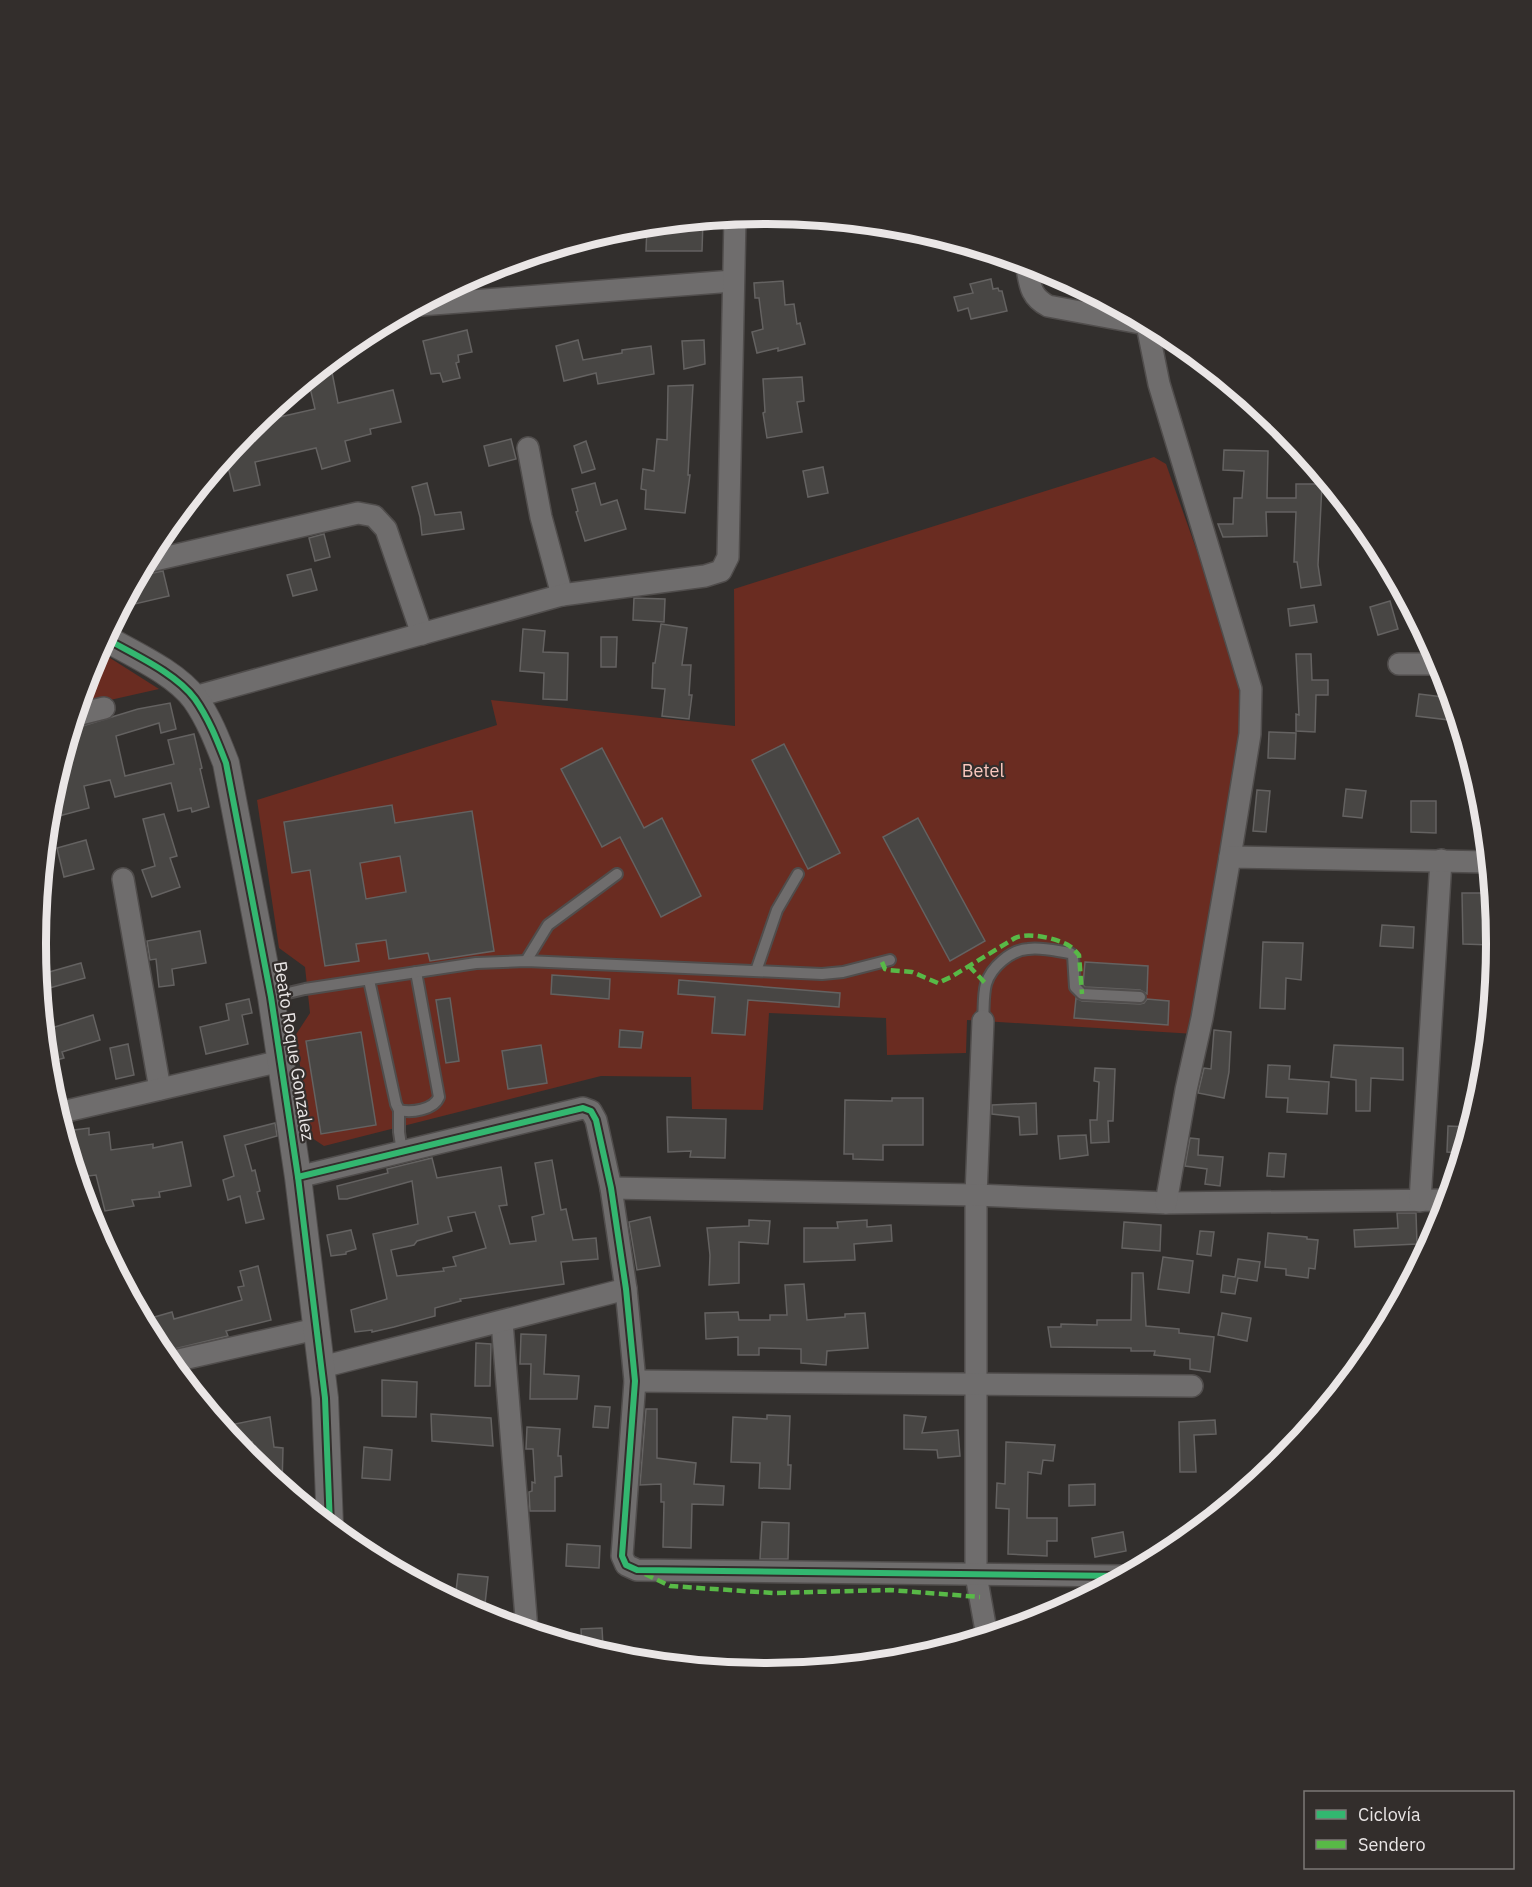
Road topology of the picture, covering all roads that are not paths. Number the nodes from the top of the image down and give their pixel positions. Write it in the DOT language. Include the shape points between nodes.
graph roads {
  1 [pos="735,225"];
  2 [pos="1028,274"];
  3 [pos="733,281"];
  4 [pos="437,304"];
  5 [pos="1128,321"];
  6 [pos="1151,335"];
  7 [pos="528,448"];
  8 [pos="159,559"];
  9 [pos="562,595"];
  10 [pos="422,634"];
  11 [pos="113,643"];
  12 [pos="1399,664"];
  13 [pos="1429,664"];
  14 [pos="194,697"];
  15 [pos="104,708"];
  16 [pos="85,713"];
  17 [pos="1230,857"];
  18 [pos="1441,860"];
  19 [pos="1480,862"];
  20 [pos="617,874"];
  21 [pos="798,874"];
  22 [pos="123,879"];
  23 [pos="890,960"];
  24 [pos="526,961"];
  25 [pos="756,971"];
  26 [pos="416,972"];
  27 [pos="369,980"];
  28 [pos="271,997"];
  29 [pos="1140,997"];
  30 [pos="983,1022"];
  31 [pos="281,1061"];
  32 [pos="160,1089"];
  33 [pos="399,1110"];
  34 [pos="66,1111"];
  35 [pos="402,1152"];
  36 [pos="298,1177"];
  37 [pos="611,1188"];
  38 [pos="976,1195"];
  39 [pos="1438,1200"];
  40 [pos="1420,1201"];
  41 [pos="1166,1203"];
  42 [pos="626,1290"];
  43 [pos="502,1322"];
  44 [pos="316,1329"];
  45 [pos="180,1360"];
  46 [pos="322,1367"];
  47 [pos="635,1381"];
  48 [pos="976,1385"];
  49 [pos="1192,1386"];
  50 [pos="330,1515"];
  51 [pos="976,1575"];
  52 [pos="1109,1576"];
  53 [pos="526,1622"];
  54 [pos="986,1628"];
  1 -- 3 [label="street"];
  2 -- 5 [label="street" via="1037,301"];
  3 -- 4 [label="street"];
  3 -- 9 [label="street" via="728,557 722,571"];
  6 -- 17 [label="street" via="1159,384 1251,689 1250,734"];
  7 -- 9 [label="street"];
  8 -- 10 [label="street" via="358,513 374,516 386,529"];
  9 -- 10 [label="street"];
  10 -- 14 [label="street"];
  11 -- 14 [label="street, Beato Roque Gonzalez" via="168,675"];
  12 -- 13 [label="street"];
  14 -- 28 [label="street, Beato Roque Gonzalez" via="212,727 226,763"];
  15 -- 16 [label="street"];
  17 -- 18 [label="street"];
  17 -- 41 [label="street"];
  18 -- 19 [label="street"];
  18 -- 40 [label="street"];
  20 -- 24 [label="lane" via="548,925"];
  21 -- 25 [label="lane" via="777,910"];
  22 -- 32 [label="street"];
  23 -- 25 [label="lane" via="822,974"];
  24 -- 25 [label="lane"];
  24 -- 26 [label="lane"];
  26 -- 27 [label="lane"];
  26 -- 33 [label="lane" via="439,1097 431,1106"];
  27 -- 28 [label="lane"];
  27 -- 33 [label="lane"];
  28 -- 31 [label="street, Beato Roque Gonzalez"];
  29 -- 30 [label="lane" via="1082,994 1075,987 1070,952 1024,949 991,972 986,984"];
  30 -- 38 [label="street"];
  31 -- 32 [label="street"];
  31 -- 36 [label="street, Beato Roque Gonzalez"];
  32 -- 34 [label="street"];
  33 -- 35 [label="lane"];
  35 -- 36 [label="street"];
  35 -- 37 [label="street" via="583,1108 591,1111 596,1120"];
  36 -- 44 [label="street, Beato Roque Gonzalez"];
  37 -- 38 [label="street"];
  37 -- 42 [label="street"];
  38 -- 41 [label="street"];
  38 -- 48 [label="street"];
  39 -- 40 [label="street"];
  40 -- 41 [label="street"];
  42 -- 43 [label="street"];
  42 -- 47 [label="street"];
  43 -- 46 [label="street"];
  43 -- 53 [label="street"];
  44 -- 45 [label="street"];
  44 -- 46 [label="street, Beato Roque Gonzalez"];
  46 -- 50 [label="street, Beato Roque Gonzalez"];
  47 -- 48 [label="street"];
  47 -- 51 [label="street" via="622,1556 626,1565 637,1570"];
  48 -- 49 [label="street"];
  48 -- 51 [label="street"];
  51 -- 52 [label="street"];
  51 -- 54 [label="street"];
}
